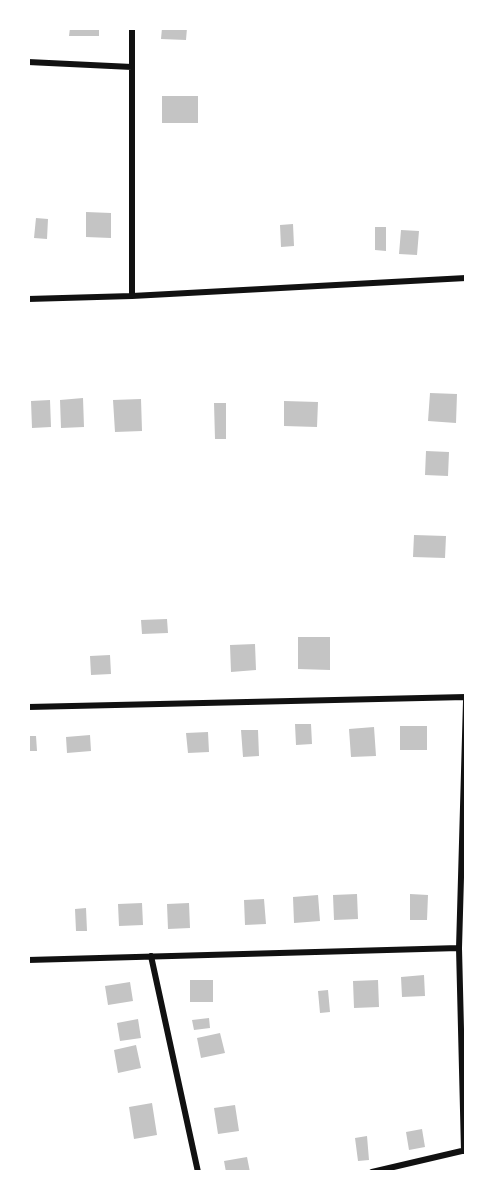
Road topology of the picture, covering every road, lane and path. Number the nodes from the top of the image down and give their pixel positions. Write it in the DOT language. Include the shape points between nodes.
graph roads {
  1 [pos="132,28"];
  2 [pos="28,62"];
  3 [pos="132,67"];
  4 [pos="465,278"];
  5 [pos="132,296"];
  6 [pos="28,299"];
  7 [pos="465,699"];
  8 [pos="28,707"];
  9 [pos="459,948"];
  10 [pos="151,956"];
  11 [pos="28,960"];
  12 [pos="465,1150"];
  13 [pos="198,1172"];
  14 [pos="372,1172"];
  1 -- 3 [label="street"];
  2 -- 3 [label="street"];
  3 -- 5 [label="street"];
  4 -- 5 [label="street"];
  5 -- 6 [label="street"];
  7 -- 8 [label="street"];
  7 -- 9 [label="street"];
  9 -- 10 [label="street"];
  9 -- 12 [label="street"];
  10 -- 11 [label="street"];
  10 -- 13 [label="street"];
  12 -- 14 [label="street"];
}
